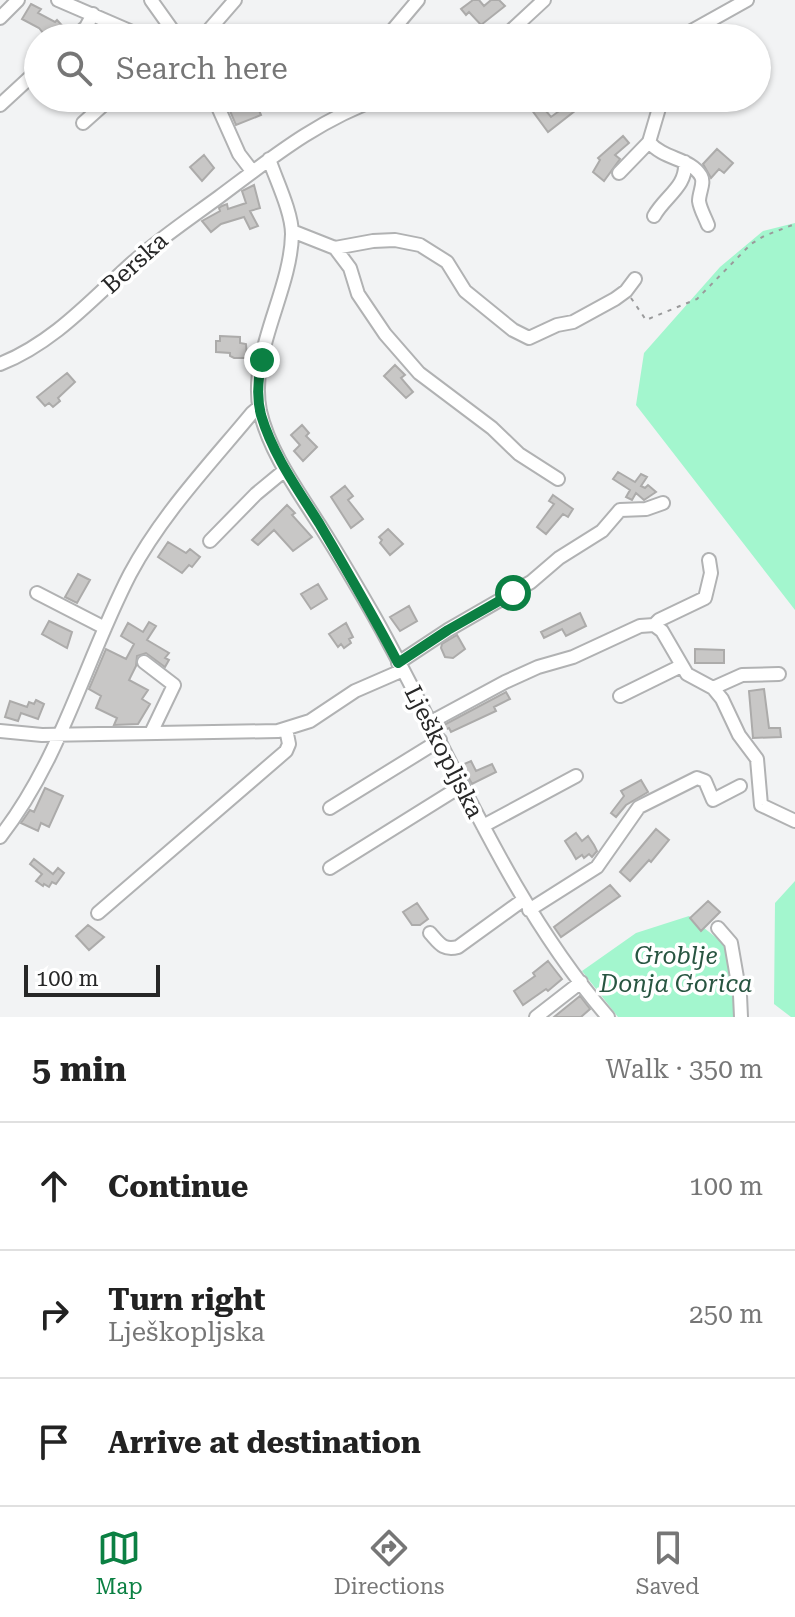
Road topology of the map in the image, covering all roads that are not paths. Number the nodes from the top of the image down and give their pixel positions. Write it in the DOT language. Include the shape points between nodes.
graph roads {
  1 [pos="18,0"];
  2 [pos="58,0"];
  3 [pos="151,0"];
  4 [pos="235,0"];
  5 [pos="418,0"];
  6 [pos="544,0"];
  7 [pos="746,0"];
  8 [pos="93,14"];
  9 [pos="0,18"];
  10 [pos="88,24"];
  11 [pos="115,24"];
  12 [pos="168,24"];
  13 [pos="214,24"];
  14 [pos="398,24"];
  15 [pos="518,24"];
  16 [pos="704,24"];
  17 [pos="24,83"];
  18 [pos="0,105"];
  19 [pos="95,112"];
  20 [pos="220,112"];
  21 [pos="350,112"];
  22 [pos="658,112"];
  23 [pos="83,123"];
  24 [pos="649,142"];
  25 [pos="269,159"];
  26 [pos="685,162"];
  27 [pos="252,171"];
  28 [pos="619,173"];
  29 [pos="654,216"];
  30 [pos="708,225"];
  31 [pos="292,231"];
  32 [pos="335,248"];
  33 [pos="635,279"];
  34 [pos="0,364"];
  35 [pos="259,407"];
  36 [pos="285,470"];
  37 [pos="558,479"];
  38 [pos="663,503"];
  39 [pos="210,541"];
  40 [pos="709,560"];
  41 [pos="37,593"];
  42 [pos="654,625"];
  43 [pos="105,628"];
  44 [pos="144,662"];
  45 [pos="681,666"];
  46 [pos="400,667"];
  47 [pos="779,674"];
  48 [pos="713,688"];
  49 [pos="620,696"];
  50 [pos="431,722"];
  51 [pos="286,729"];
  52 [pos="0,731"];
  53 [pos="151,733"];
  54 [pos="61,735"];
  55 [pos="440,740"];
  56 [pos="576,776"];
  57 [pos="463,785"];
  58 [pos="740,786"];
  59 [pos="330,808"];
  60 [pos="795,821"];
  61 [pos="483,826"];
  62 [pos="0,837"];
  63 [pos="330,868"];
  64 [pos="526,905"];
  65 [pos="98,913"];
  66 [pos="718,928"];
  67 [pos="430,933"];
  68 [pos="581,982"];
  69 [pos="536,1017"];
  70 [pos="608,1017"];
  71 [pos="741,1017"];
  1 -- 9 [label="street"];
  2 -- 8 [label="street"];
  3 -- 12 [label="street"];
  4 -- 13 [label="street"];
  5 -- 14 [label="street"];
  6 -- 15 [label="street"];
  7 -- 16 [label="street"];
  8 -- 10 [label="street"];
  8 -- 11 [label="street"];
  17 -- 18 [label="street"];
  19 -- 23 [label="street"];
  20 -- 27 [label="street"];
  21 -- 25 [label="street, Berska"];
  22 -- 24 [label="street"];
  24 -- 26 [label="street" via="662,154"];
  24 -- 28 [label="street"];
  25 -- 27 [label="street, Berska"];
  25 -- 31 [label="street, Lješkopljska"];
  26 -- 29 [label="street" via="682,184"];
  26 -- 30 [label="street" via="702,179 699,202"];
  27 -- 34 [label="street, Berska" via="182,221 69,321"];
  31 -- 32 [label="street"];
  31 -- 35 [label="street, Lješkopljska" via="287,272 259,373"];
  32 -- 33 [label="street" via="384,240 420,245 447,262 465,291 529,338 573,322 626,291"];
  32 -- 37 [label="street" via="350,268 358,294 419,373"];
  35 -- 36 [label="street, Lješkopljska"];
  35 -- 43 [label="street" via="158,528"];
  36 -- 39 [label="street"];
  36 -- 46 [label="street, Lješkopljska"];
  38 -- 46 [label="street" via="620,510 602,531 531,582 448,630"];
  40 -- 42 [label="street" via="705,598"];
  41 -- 43 [label="street"];
  42 -- 45 [label="street"];
  42 -- 50 [label="street" via="538,667"];
  43 -- 54 [label="street"];
  44 -- 53 [label="street" via="174,685"];
  45 -- 48 [label="street"];
  45 -- 49 [label="street"];
  46 -- 50 [label="street, Lješkopljska"];
  46 -- 51 [label="street" via="310,721"];
  47 -- 48 [label="street" via="742,675"];
  48 -- 60 [label="street" via="757,759 761,805"];
  50 -- 55 [label="street, Lješkopljska"];
  51 -- 53 [label="street"];
  51 -- 65 [label="street" via="286,751"];
  52 -- 54 [label="street"];
  53 -- 54 [label="street"];
  54 -- 62 [label="street"];
  55 -- 57 [label="street, Lješkopljska"];
  55 -- 59 [label="street"];
  56 -- 61 [label="street"];
  57 -- 61 [label="street, Lješkopljska"];
  57 -- 63 [label="street"];
  58 -- 64 [label="street" via="713,800 705,781 697,778 639,807 597,867"];
  61 -- 64 [label="street, Lješkopljska"];
  64 -- 67 [label="street" via="449,950"];
  64 -- 68 [label="street, Lješkopljska"];
  66 -- 71 [label="street" via="731,943"];
  68 -- 69 [label="street"];
  68 -- 70 [label="street, Lješkopljska"];
}
